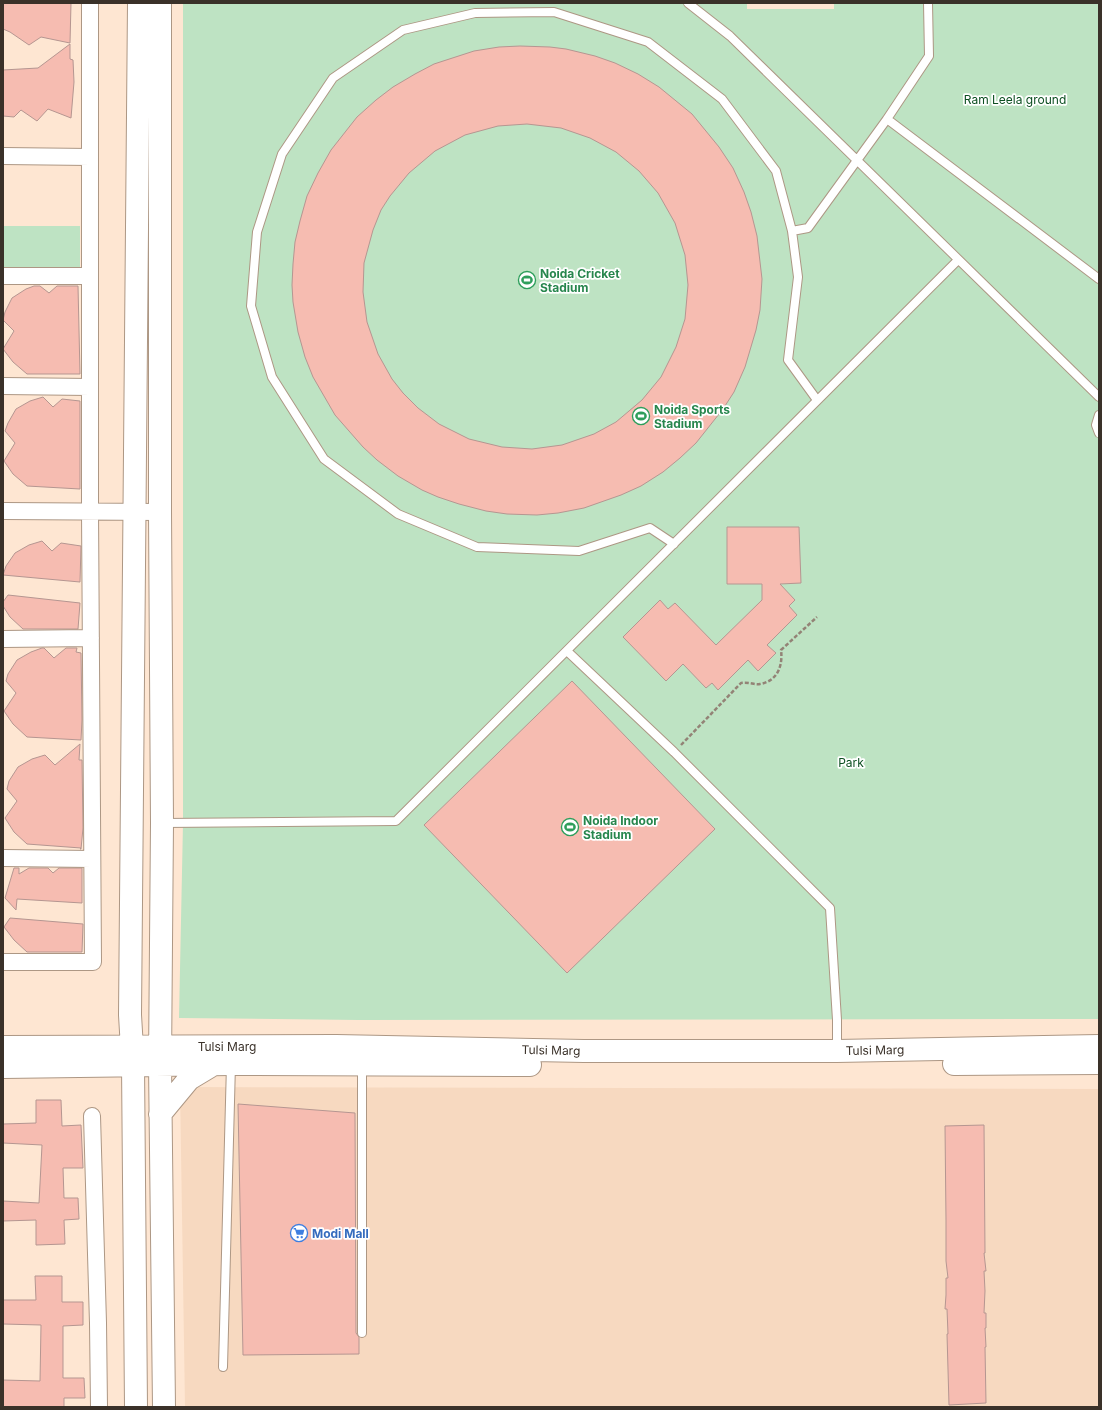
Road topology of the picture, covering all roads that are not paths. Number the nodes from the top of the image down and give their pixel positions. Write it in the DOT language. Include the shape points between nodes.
graph roads {
  1 [pos="90,3"];
  2 [pos="139,3"];
  3 [pos="160,3"];
  4 [pos="688,3"];
  5 [pos="928,3"];
  6 [pos="887,119"];
  7 [pos="3,156"];
  8 [pos="90,157"];
  9 [pos="856,161"];
  10 [pos="792,231"];
  11 [pos="958,260"];
  12 [pos="3,276"];
  13 [pos="90,276"];
  14 [pos="1099,279"];
  15 [pos="3,386"];
  16 [pos="90,387"];
  17 [pos="1099,397"];
  18 [pos="817,400"];
  19 [pos="1099,415"];
  20 [pos="1099,433"];
  21 [pos="3,511"];
  22 [pos="90,512"];
  23 [pos="135,512"];
  24 [pos="160,512"];
  25 [pos="674,544"];
  26 [pos="91,638"];
  27 [pos="3,639"];
  28 [pos="567,651"];
  29 [pos="162,823"];
  30 [pos="3,858"];
  31 [pos="92,859"];
  32 [pos="3,962"];
  33 [pos="1099,1046"];
  34 [pos="3,1047"];
  35 [pos="160,1055"];
  36 [pos="132,1056"];
  37 [pos="837,1058"];
  38 [pos="223,1064"];
  39 [pos="362,1064"];
  40 [pos="1099,1064"];
  41 [pos="3,1066"];
  42 [pos="160,1114"];
  43 [pos="92,1116"];
  44 [pos="362,1333"];
  45 [pos="223,1367"];
  46 [pos="99,1407"];
  47 [pos="136,1407"];
  48 [pos="164,1407"];
  1 -- 8 [label="street"];
  2 -- 23 [label="main road"];
  3 -- 24 [label="main road"];
  4 -- 9 [label="lane" via="730,36"];
  5 -- 6 [label="lane" via="929,56"];
  6 -- 9 [label="lane"];
  6 -- 14 [label="lane"];
  7 -- 8 [label="street"];
  8 -- 13 [label="street"];
  9 -- 10 [label="lane" via="808,228"];
  9 -- 11 [label="lane"];
  10 -- 18 [label="lane" via="798,277 788,360"];
  10 -- 25 [label="lane" via="776,171 722,99 648,42 554,12 475,13 403,30 333,78 282,154 257,232 251,306 272,377 324,458 398,514 477,547 579,551 650,528"];
  11 -- 17 [label="lane"];
  11 -- 18 [label="lane"];
  12 -- 13 [label="street"];
  13 -- 16 [label="street"];
  15 -- 16 [label="street"];
  16 -- 22 [label="street"];
  18 -- 25 [label="lane"];
  19 -- 20 [label="lane" via="1096,425"];
  21 -- 22 [label="street"];
  22 -- 23 [label="street"];
  22 -- 26 [label="street"];
  23 -- 24 [label="street"];
  23 -- 36 [label="main road" via="130,1015"];
  24 -- 29 [label="main road"];
  25 -- 28 [label="lane"];
  26 -- 27 [label="street"];
  26 -- 31 [label="street"];
  28 -- 29 [label="lane" via="396,821"];
  28 -- 37 [label="lane" via="674,752 830,908"];
  29 -- 35 [label="main road"];
  30 -- 31 [label="street"];
  31 -- 32 [label="street" via="93,962"];
  33 -- 37 [label="main road, Tulsi Marg"];
  34 -- 36 [label="main road, Tulsi Marg"];
  35 -- 36 [label="main road, Tulsi Marg"];
  35 -- 37 [label="main road, Tulsi Marg" via="336,1046"];
  35 -- 38 [label="main road, Tulsi Marg"];
  35 -- 42 [label="main road"];
  36 -- 41 [label="main road, Tulsi Marg"];
  36 -- 47 [label="main road"];
  37 -- 39 [label="main road, Tulsi Marg" via="575,1065"];
  37 -- 40 [label="main road, Tulsi Marg"];
  38 -- 39 [label="main road, Tulsi Marg"];
  38 -- 42 [label="main road" via="189,1079"];
  38 -- 45 [label="lane"];
  39 -- 44 [label="lane"];
  42 -- 48 [label="main road"];
  43 -- 46 [label="street"];
}
